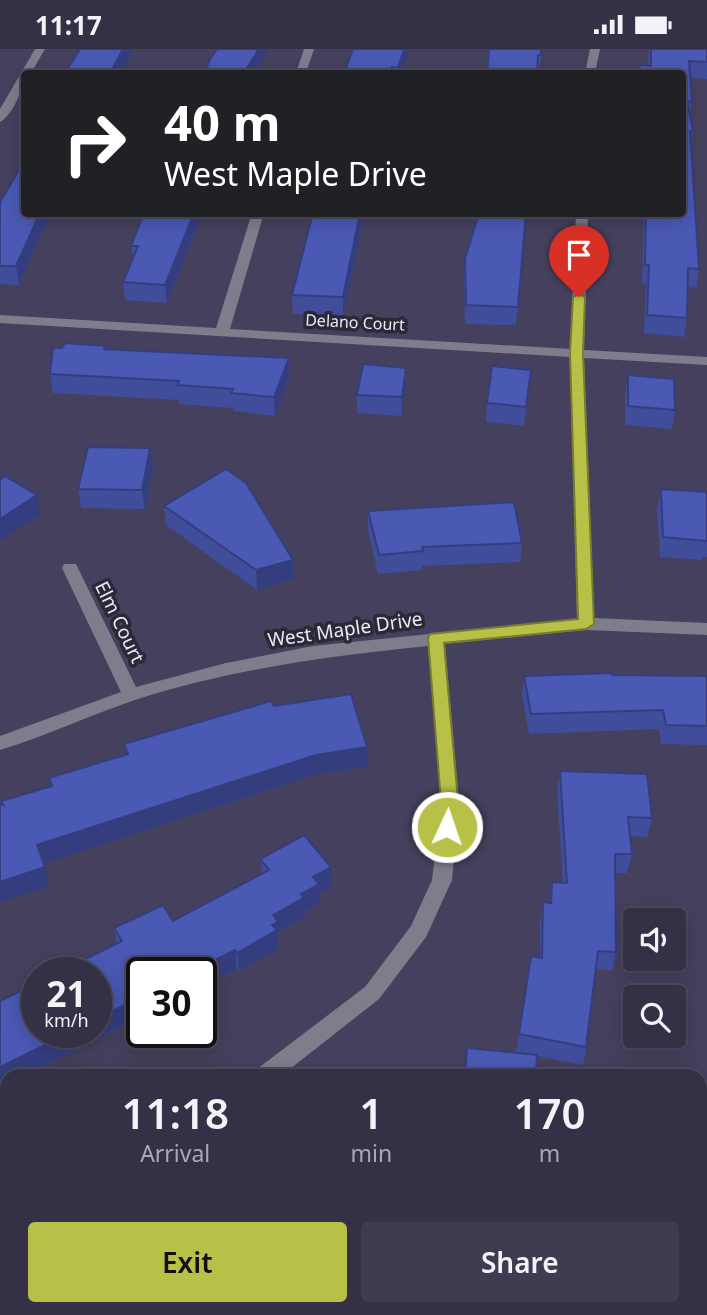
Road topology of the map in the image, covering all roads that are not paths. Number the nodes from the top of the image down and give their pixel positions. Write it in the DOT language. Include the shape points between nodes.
graph roads {
  1 [pos="40,49"];
  2 [pos="309,49"];
  3 [pos="595,49"];
  4 [pos="28,70"];
  5 [pos="302,70"];
  6 [pos="591,70"];
  7 [pos="21,82"];
  8 [pos="0,119"];
  9 [pos="257,217"];
  10 [pos="582,217"];
  11 [pos="0,319"];
  12 [pos="222,332"];
  13 [pos="577,353"];
  14 [pos="707,361"];
  15 [pos="70,569"];
  16 [pos="586,624"];
  17 [pos="707,629"];
  18 [pos="436,638"];
  19 [pos="131,695"];
  20 [pos="0,743"];
  21 [pos="274,1069"];
  1 -- 4 [label="street"];
  2 -- 5 [label="street"];
  3 -- 6 [label="street"];
  7 -- 8 [label="street"];
  9 -- 12 [label="street"];
  10 -- 13 [label="street"];
  11 -- 12 [label="street, Delano Court"];
  12 -- 13 [label="street, Delano Court"];
  13 -- 14 [label="street, Delano Court"];
  13 -- 16 [label="street"];
  15 -- 19 [label="street, Elm Court"];
  16 -- 17 [label="street, West Maple Drive"];
  16 -- 18 [label="street, West Maple Drive"];
  18 -- 19 [label="street, West Maple Drive" via="313,652"];
  18 -- 21 [label="street" via="450,801 442,880 419,931 372,993"];
  19 -- 20 [label="street, West Maple Drive"];
}
